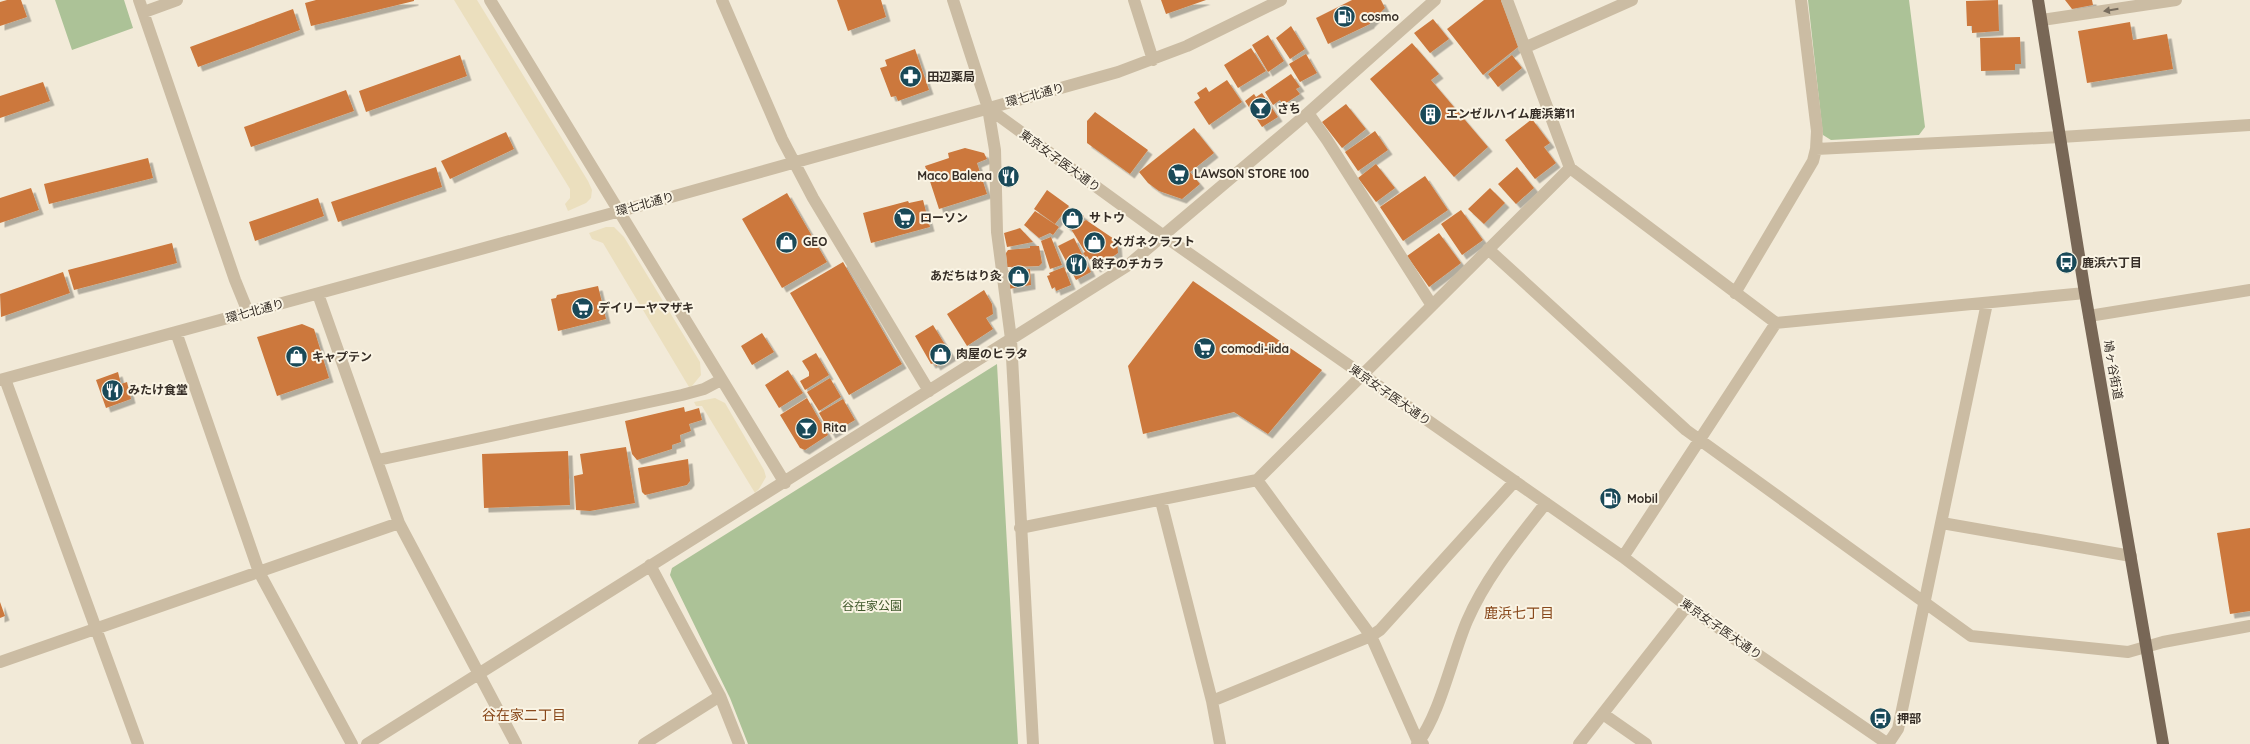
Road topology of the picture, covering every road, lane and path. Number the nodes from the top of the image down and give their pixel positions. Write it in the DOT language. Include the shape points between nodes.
graph roads {
  1 [pos="177,0"];
  2 [pos="490,0"];
  3 [pos="722,0"];
  4 [pos="953,0"];
  5 [pos="1134,0"];
  6 [pos="1281,0"];
  7 [pos="1436,0"];
  8 [pos="1506,0"];
  9 [pos="1632,0"];
  10 [pos="1801,0"];
  11 [pos="2038,0"];
  12 [pos="2176,0"];
  13 [pos="142,6"];
  14 [pos="2042,20"];
  15 [pos="1524,48"];
  16 [pos="1153,60"];
  17 [pos="988,108"];
  18 [pos="1308,113"];
  19 [pos="2250,125"];
  20 [pos="2061,137"];
  21 [pos="1816,149"];
  22 [pos="795,163"];
  23 [pos="1570,168"];
  24 [pos="619,211"];
  25 [pos="1164,236"];
  26 [pos="1488,249"];
  27 [pos="2250,290"];
  28 [pos="1735,293"];
  29 [pos="2085,293"];
  30 [pos="318,294"];
  31 [pos="1986,303"];
  32 [pos="1431,304"];
  33 [pos="248,312"];
  34 [pos="2089,316"];
  35 [pos="1776,323"];
  36 [pos="176,332"];
  37 [pos="1011,339"];
  38 [pos="1361,374"];
  39 [pos="2,379"];
  40 [pos="721,380"];
  41 [pos="929,391"];
  42 [pos="1700,439"];
  43 [pos="378,460"];
  44 [pos="1257,480"];
  45 [pos="1515,481"];
  46 [pos="785,483"];
  47 [pos="1161,501"];
  48 [pos="1546,503"];
  49 [pos="399,523"];
  50 [pos="1942,523"];
  51 [pos="1020,528"];
  52 [pos="2132,556"];
  53 [pos="1623,557"];
  54 [pos="650,565"];
  55 [pos="259,572"];
  56 [pos="1926,603"];
  57 [pos="1687,606"];
  58 [pos="2250,626"];
  59 [pos="96,629"];
  60 [pos="1371,636"];
  61 [pos="2147,648"];
  62 [pos="0,662"];
  63 [pos="479,674"];
  64 [pos="720,696"];
  65 [pos="1212,701"];
  66 [pos="1603,714"];
  67 [pos="1872,740"];
  68 [pos="138,744"];
  69 [pos="352,744"];
  70 [pos="367,744"];
  71 [pos="516,744"];
  72 [pos="644,744"];
  73 [pos="739,744"];
  74 [pos="1033,744"];
  75 [pos="1220,744"];
  76 [pos="1419,744"];
  77 [pos="1579,744"];
  78 [pos="1646,744"];
  79 [pos="1888,744"];
  80 [pos="2163,744"];
  1 -- 13 [label="street"];
  2 -- 24 [label="street"];
  3 -- 22 [label="street"];
  4 -- 17 [label="street"];
  5 -- 16 [label="street"];
  6 -- 16 [label="street, 環七北通り"];
  7 -- 18 [label="street"];
  8 -- 15 [label="street"];
  9 -- 15 [label="street"];
  10 -- 21 [label="street" via="1817,131"];
  11 -- 14 [label="main road, 鳩ヶ谷街道"];
  12 -- 14 [label="street, one-way"];
  13 -- 33 [label="street"];
  14 -- 20 [label="main road, 鳩ヶ谷街道"];
  15 -- 23 [label="street"];
  16 -- 17 [label="street, 環七北通り"];
  17 -- 22 [label="street, 環七北通り"];
  17 -- 25 [label="street, 東京女子医大通り"];
  17 -- 37 [label="street" via="995,150 997,232"];
  18 -- 25 [label="street"];
  18 -- 32 [label="street"];
  19 -- 20 [label="street"];
  20 -- 21 [label="street"];
  20 -- 29 [label="main road, 鳩ヶ谷街道"];
  21 -- 28 [label="street" via="1813,161"];
  22 -- 24 [label="street, 環七北通り"];
  22 -- 41 [label="street"];
  23 -- 26 [label="street"];
  23 -- 28 [label="street"];
  24 -- 30 [label="street, 環七北通り"];
  24 -- 40 [label="street"];
  25 -- 37 [label="street" via="1127,266"];
  25 -- 38 [label="street, 東京女子医大通り"];
  26 -- 32 [label="street"];
  26 -- 42 [label="street" via="1686,430"];
  27 -- 34 [label="street"];
  28 -- 35 [label="street"];
  29 -- 31 [label="street"];
  29 -- 34 [label="main road, 鳩ヶ谷街道"];
  30 -- 33 [label="street, 環七北通り"];
  30 -- 43 [label="street"];
  31 -- 35 [label="street"];
  31 -- 50 [label="street"];
  32 -- 38 [label="street"];
  33 -- 36 [label="street, 環七北通り"];
  34 -- 52 [label="main road, 鳩ヶ谷街道"];
  35 -- 42 [label="street"];
  36 -- 39 [label="street, 環七北通り"];
  36 -- 55 [label="street"];
  37 -- 41 [label="street"];
  37 -- 51 [label="street"];
  38 -- 44 [label="street"];
  38 -- 45 [label="street, 東京女子医大通り"];
  39 -- 59 [label="street"];
  40 -- 43 [label="street" via="682,395"];
  40 -- 46 [label="street"];
  41 -- 46 [label="street"];
  42 -- 53 [label="street"];
  42 -- 56 [label="street"];
  43 -- 49 [label="street"];
  44 -- 47 [label="street"];
  44 -- 60 [label="street"];
  45 -- 48 [label="street, 東京女子医大通り"];
  45 -- 60 [label="street" via="1380,630"];
  46 -- 54 [label="street"];
  47 -- 51 [label="street"];
  47 -- 65 [label="street"];
  48 -- 53 [label="street, 東京女子医大通り"];
  48 -- 76 [label="street" via="1495,570 1468,620 1429,726"];
  49 -- 55 [label="street"];
  49 -- 63 [label="street"];
  50 -- 52 [label="street"];
  50 -- 56 [label="street"];
  51 -- 74 [label="street"];
  52 -- 61 [label="main road, 鳩ヶ谷街道"];
  53 -- 57 [label="street, 東京女子医大通り"];
  54 -- 63 [label="street"];
  54 -- 64 [label="street"];
  55 -- 59 [label="street"];
  55 -- 69 [label="street"];
  56 -- 61 [label="street" via="1971,636 2121,651"];
  56 -- 79 [label="street" via="1898,729"];
  57 -- 66 [label="street"];
  57 -- 67 [label="street, 東京女子医大通り"];
  58 -- 61 [label="street" via="2163,642"];
  59 -- 62 [label="street"];
  59 -- 68 [label="street"];
  60 -- 65 [label="street"];
  60 -- 76 [label="street"];
  61 -- 80 [label="main road, 鳩ヶ谷街道"];
  63 -- 70 [label="street"];
  63 -- 71 [label="street"];
  64 -- 72 [label="street"];
  64 -- 73 [label="street"];
  65 -- 75 [label="street"];
  66 -- 77 [label="street"];
  66 -- 78 [label="street"];
  67 -- 79 [label="street, 東京女子医大通り"];
}
